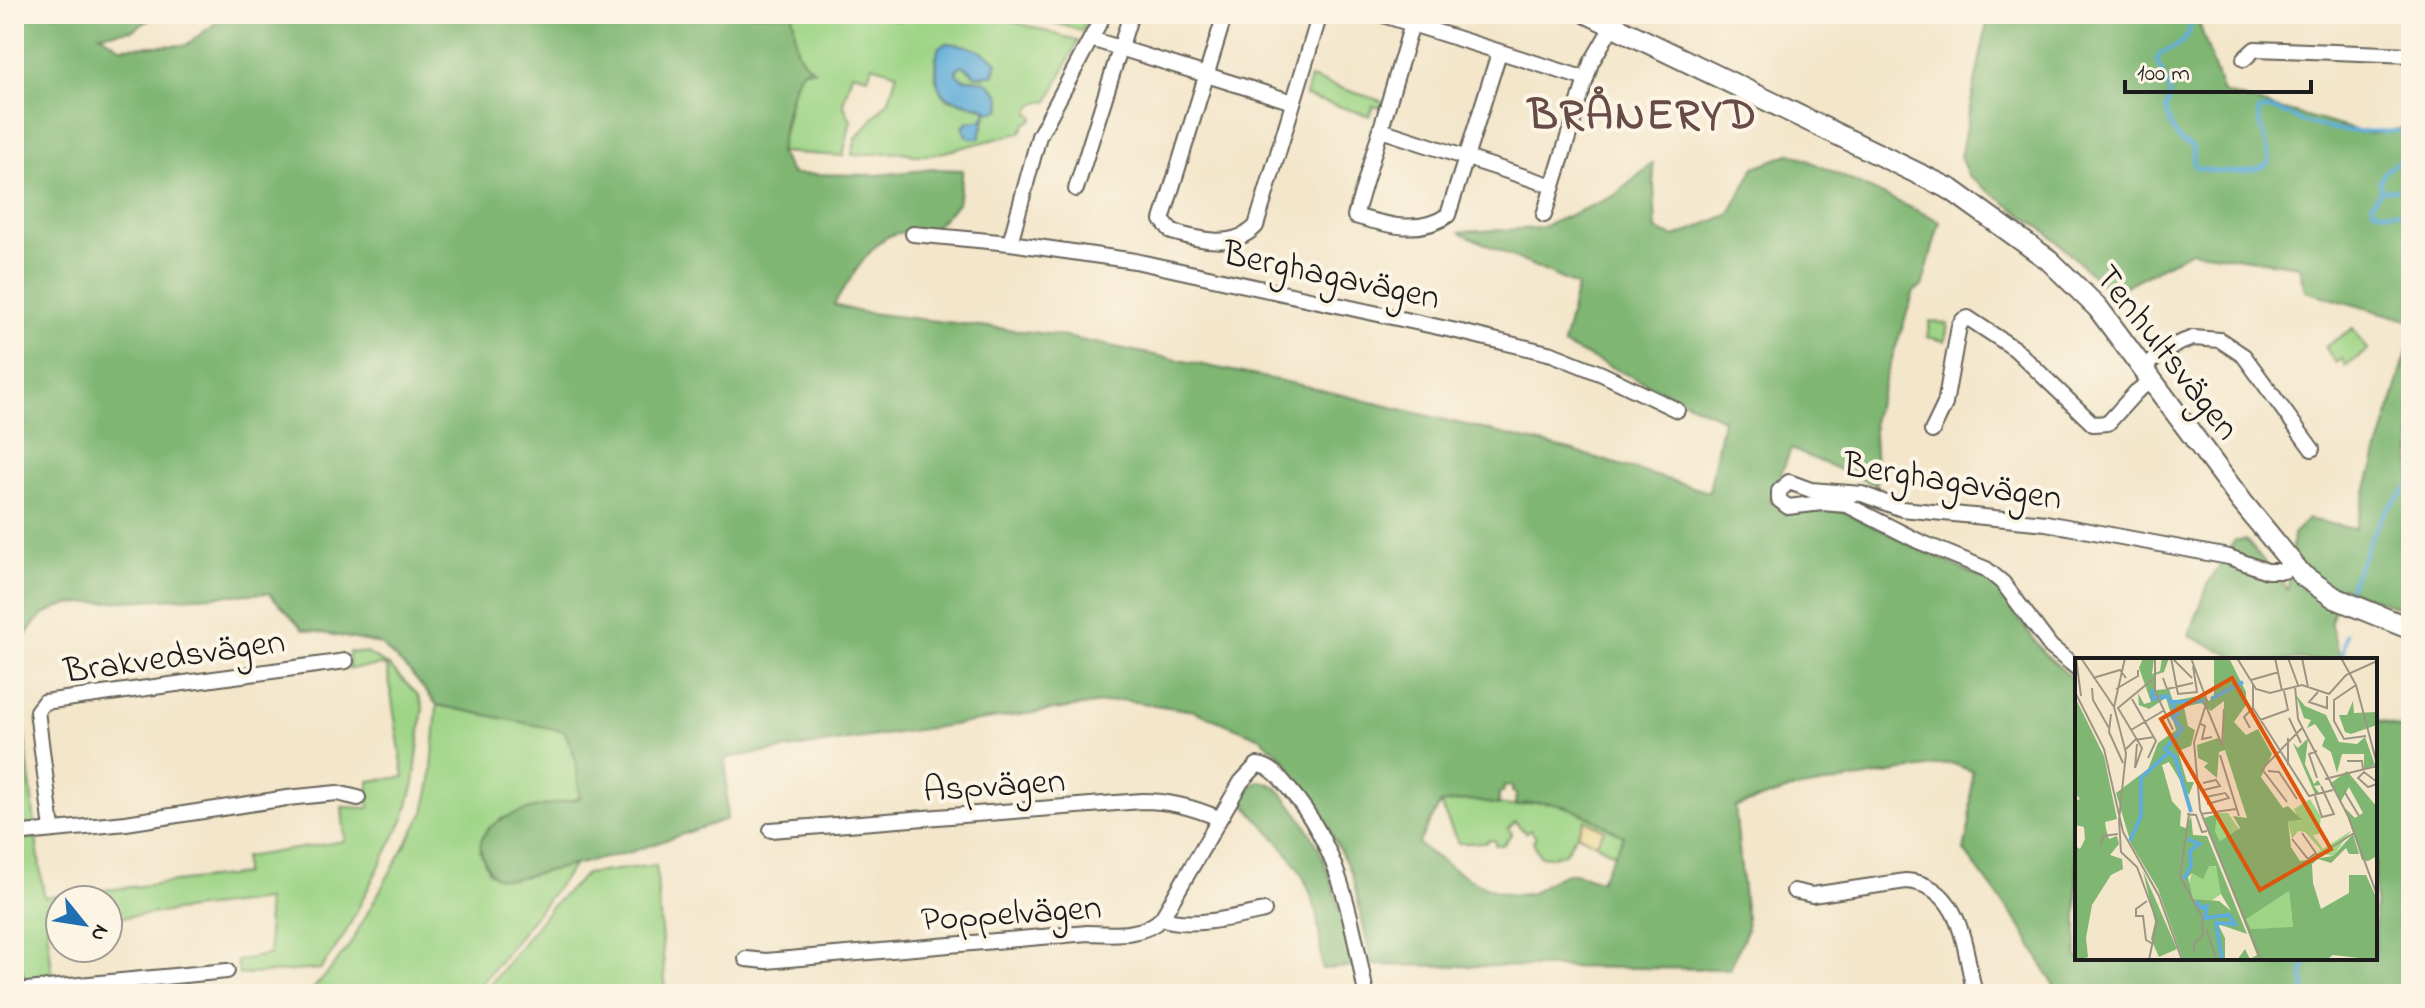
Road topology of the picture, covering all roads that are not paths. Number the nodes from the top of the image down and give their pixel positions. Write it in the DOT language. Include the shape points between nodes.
graph roads {
  1 [pos="1104,14"];
  2 [pos="1131,14"];
  3 [pos="1225,14"];
  4 [pos="1320,14"];
  5 [pos="1380,14"];
  6 [pos="1589,14"];
  7 [pos="1412,24"];
  8 [pos="1613,25"];
  9 [pos="1091,39"];
  10 [pos="1120,48"];
  11 [pos="1499,53"];
  12 [pos="2411,55"];
  13 [pos="2244,59"];
  14 [pos="1206,74"];
  15 [pos="1586,79"];
  16 [pos="1293,102"];
  17 [pos="1381,130"];
  18 [pos="1466,158"];
  19 [pos="1553,186"];
  20 [pos="1076,189"];
  21 [pos="1544,215"];
  22 [pos="913,234"];
  23 [pos="1010,243"];
  24 [pos="2147,373"];
  25 [pos="1677,410"];
  26 [pos="1932,431"];
  27 [pos="2312,449"];
  28 [pos="2292,563"];
  29 [pos="2411,629"];
  30 [pos="346,661"];
  31 [pos="2075,666"];
  32 [pos="358,798"];
  33 [pos="1218,818"];
  34 [pos="52,829"];
  35 [pos="771,830"];
  36 [pos="14,834"];
  37 [pos="1794,891"];
  38 [pos="1264,911"];
  39 [pos="1162,918"];
  40 [pos="746,959"];
  41 [pos="14,968"];
  42 [pos="227,971"];
  43 [pos="72,990"];
  44 [pos="17,993"];
  45 [pos="1366,994"];
  46 [pos="1975,994"];
  1 -- 9 [label="street"];
  2 -- 10 [label="street"];
  3 -- 14 [label="street"];
  4 -- 16 [label="street"];
  5 -- 7 [label="street"];
  6 -- 8 [label="street, Tenhultsvägen"];
  7 -- 11 [label="street"];
  7 -- 17 [label="street"];
  8 -- 15 [label="street"];
  8 -- 24 [label="street, Tenhultsvägen" via="1952,190 2067,276"];
  9 -- 10 [label="street"];
  9 -- 23 [label="street" via="1039,136"];
  10 -- 14 [label="street"];
  10 -- 20 [label="street"];
  11 -- 15 [label="street"];
  11 -- 18 [label="street"];
  12 -- 13 [label="street" via="2255,49"];
  14 -- 16 [label="street"];
  14 -- 16 [label="street" via="1162,220 1172,232 1222,240 1254,228"];
  15 -- 19 [label="street"];
  17 -- 18 [label="street"];
  17 -- 18 [label="street" via="1355,216 1406,227 1446,217"];
  18 -- 19 [label="street"];
  19 -- 21 [label="street"];
  22 -- 23 [label="street, Berghagavägen"];
  23 -- 25 [label="street, Berghagavägen" via="1135,261 1552,354"];
  24 -- 26 [label="street" via="2108,423 2093,424 2015,349 1968,318 1959,326 1945,404"];
  24 -- 27 [label="street" via="2177,344 2193,338 2220,340 2244,356"];
  24 -- 28 [label="street, Tenhultsvägen"];
  28 -- 29 [label="street, Tenhultsvägen" via="2335,598"];
  28 -- 31 [label="street, Berghagavägen" via="2284,571 2267,571 2229,557 2046,523 1902,509 1862,494 1811,490 1789,482 1779,491 1781,504 1788,507 1847,505 1986,569 2003,583 2051,647"];
  30 -- 34 [label="street, Brakvedsvägen" via="44,702 37,711"];
  32 -- 34 [label="street" via="337,793 287,798"];
  33 -- 35 [label="street, Aspvägen" via="1183,805 1142,801"];
  33 -- 39 [label="street"];
  33 -- 45 [label="street" via="1257,765 1272,770 1296,796 1338,871"];
  34 -- 36 [label="street"];
  37 -- 46 [label="street" via="1812,895 1906,881 1933,888 1956,913"];
  38 -- 39 [label="street" via="1233,918"];
  39 -- 40 [label="street, Poppelvägen" via="1153,927 1121,934"];
  41 -- 44 [label="street"];
  42 -- 43 [label="street"];
  43 -- 44 [label="street"];
}
